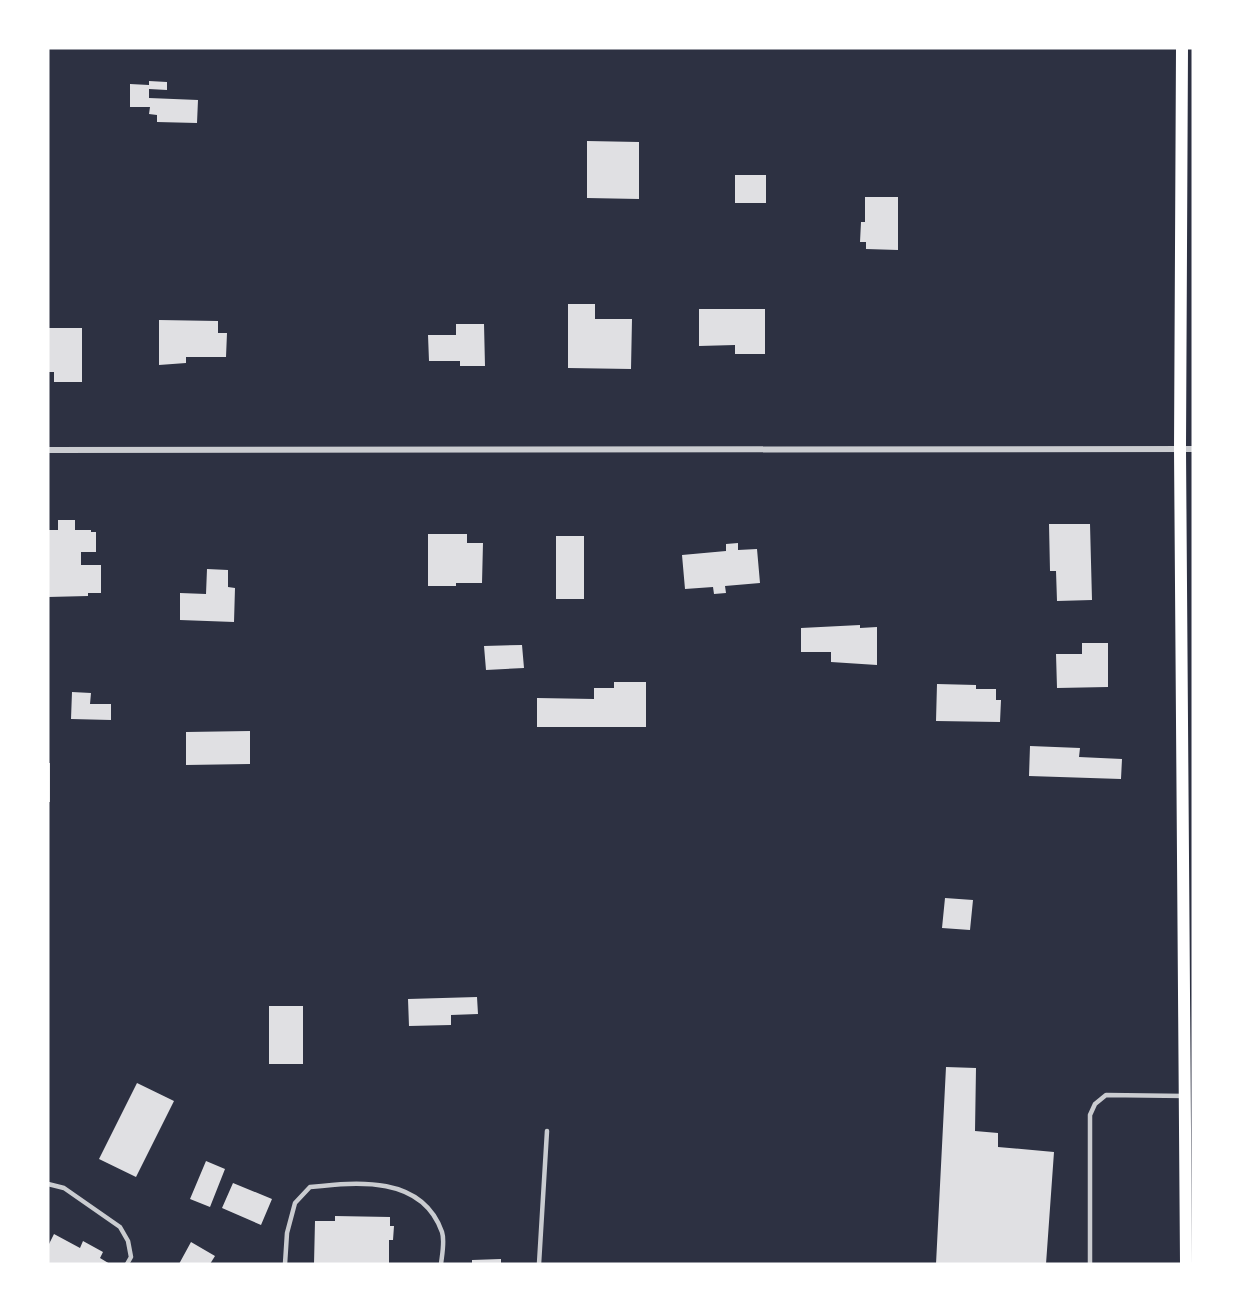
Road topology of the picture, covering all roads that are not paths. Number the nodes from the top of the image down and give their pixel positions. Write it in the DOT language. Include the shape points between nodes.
graph roads {
  1 [pos="1182,48"];
  2 [pos="1180,449"];
  3 [pos="1193,449"];
  4 [pos="48,450"];
  5 [pos="1185,1096"];
  6 [pos="547,1131"];
  7 [pos="48,1184"];
  8 [pos="127,1264"];
  9 [pos="285,1264"];
  10 [pos="441,1264"];
  11 [pos="539,1264"];
  12 [pos="1090,1264"];
  13 [pos="1186,1264"];
  1 -- 2 [label="main road"];
  2 -- 3 [label="street"];
  2 -- 4 [label="street"];
  2 -- 5 [label="main road"];
  5 -- 12 [label="lane" via="1107,1095 1095,1104 1090,1115"];
  5 -- 13 [label="main road"];
  6 -- 11 [label="lane"];
  7 -- 8 [label="lane" via="64,1188 120,1227 129,1241 131,1257"];
  9 -- 10 [label="lane" via="287,1233 295,1203 310,1187 356,1182 386,1186 428,1206 443,1233"];
}
